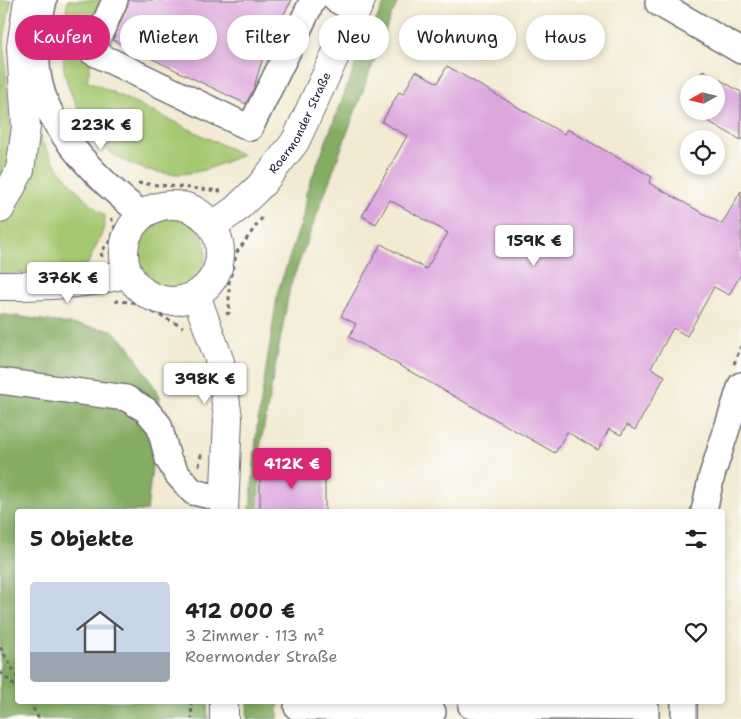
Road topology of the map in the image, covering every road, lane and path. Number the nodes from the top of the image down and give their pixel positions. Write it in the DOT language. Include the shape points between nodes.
graph roads {
  1 [pos="28,0"];
  2 [pos="44,0"];
  3 [pos="115,0"];
  4 [pos="313,0"];
  5 [pos="351,3"];
  6 [pos="658,3"];
  7 [pos="741,51"];
  8 [pos="0,209"];
  9 [pos="106,212"];
  10 [pos="143,215"];
  11 [pos="263,216"];
  12 [pos="212,226"];
  13 [pos="118,276"];
  14 [pos="0,286"];
  15 [pos="196,296"];
  16 [pos="207,322"];
  17 [pos="0,382"];
  18 [pos="741,385"];
  19 [pos="203,445"];
  20 [pos="193,492"];
  21 [pos="224,505"];
  22 [pos="704,509"];
  23 [pos="0,647"];
  24 [pos="0,672"];
  25 [pos="15,673"];
  26 [pos="15,686"];
  27 [pos="31,704"];
  28 [pos="191,704"];
  29 [pos="224,704"];
  30 [pos="684,704"];
  31 [pos="297,707"];
  32 [pos="471,709"];
  33 [pos="433,712"];
  34 [pos="39,719"];
  35 [pos="192,719"];
  36 [pos="224,719"];
  37 [pos="646,719"];
  38 [pos="684,719"];
  1 -- 8 [label="main road" via="22,47 26,127 20,170"];
  2 -- 10 [label="street" via="38,44 39,80 45,100 85,163"];
  3 -- 4 [label="street" via="92,52 250,128"];
  5 -- 12 [label="main road, Roermonder Straße" via="295,142 261,185"];
  6 -- 7 [label="street"];
  9 -- 13 [label="path" via="115,226 101,252"];
  10 -- 12 [label="main road" via="172,205 202,215"];
  10 -- 13 [label="main road" via="132,227 126,241"];
  11 -- 16 [label="path" via="237,252 229,282 228,313"];
  12 -- 15 [label="main road" via="219,241 220,257 212,279"];
  13 -- 14 [label="main road" via="34,286"];
  13 -- 15 [label="main road" via="150,296 165,301 181,301"];
  13 -- 16 [label="path" via="112,301 133,302 187,329"];
  15 -- 16 [label="main road"];
  16 -- 21 [label="main road" via="220,362 228,418"];
  17 -- 20 [label="street" via="126,398 146,410 158,424 168,460"];
  18 -- 22 [label="street"];
  19 -- 20 [label="path"];
  20 -- 21 [label="street"];
  23 -- 25 [label="path"];
  24 -- 26 [label="path"];
  27 -- 34 [label="path"];
  28 -- 35 [label="path"];
  29 -- 36 [label="main road"];
  30 -- 38 [label="street"];
  31 -- 33 [label="street"];
  32 -- 37 [label="street" via="646,708"];
}
